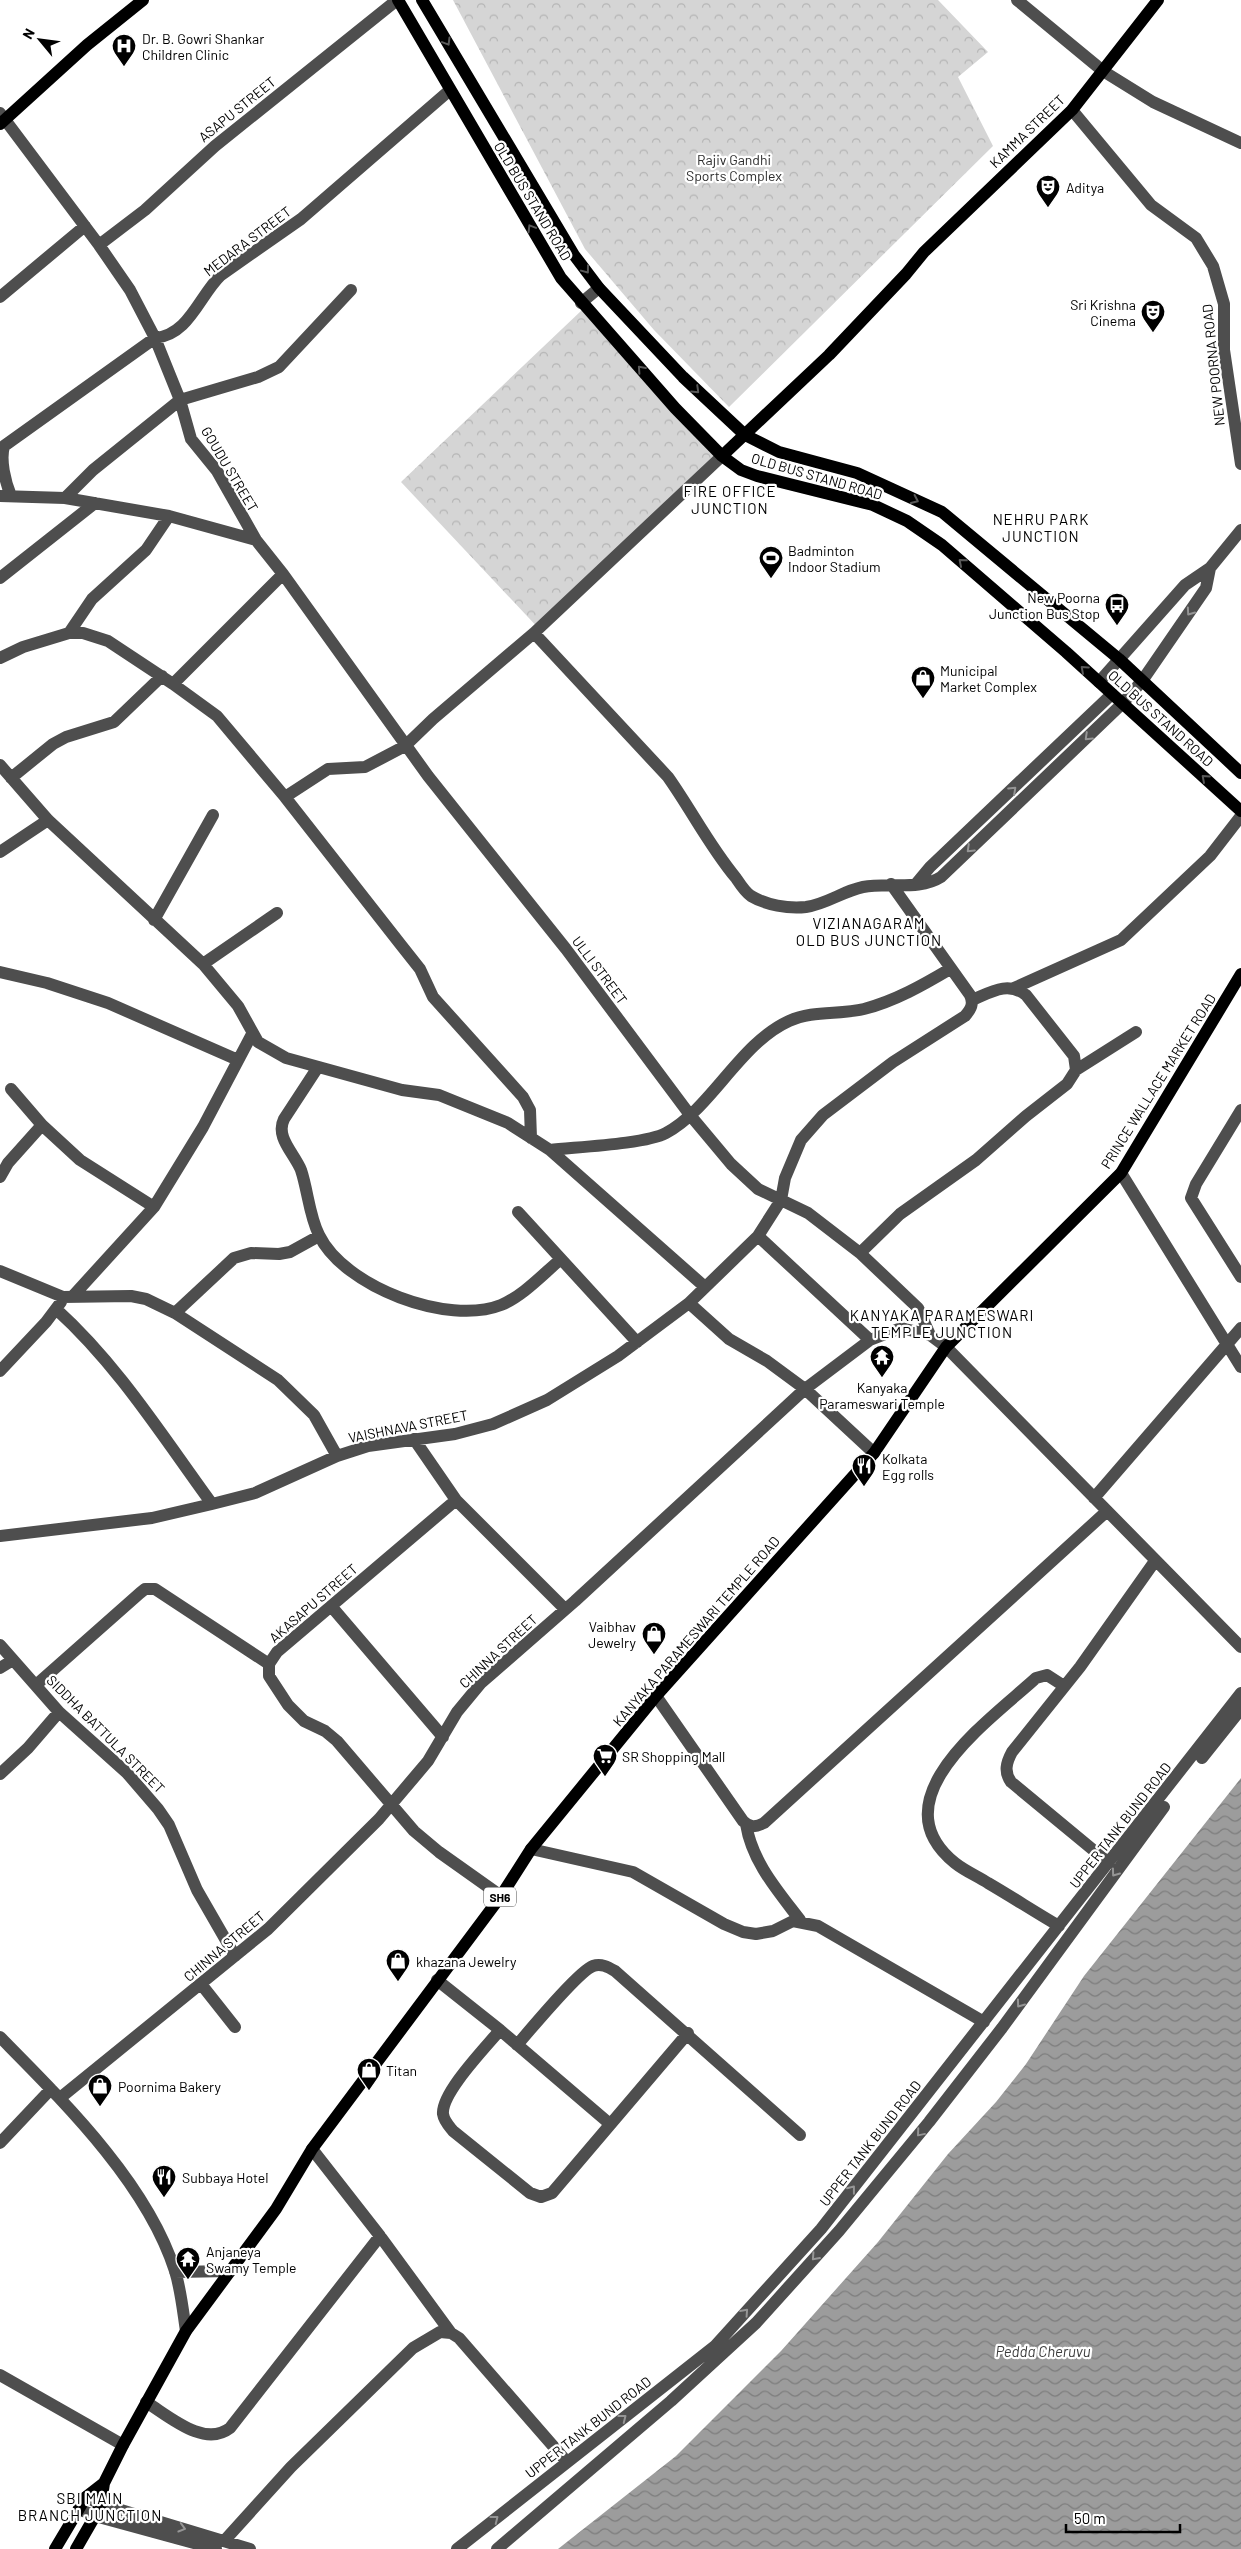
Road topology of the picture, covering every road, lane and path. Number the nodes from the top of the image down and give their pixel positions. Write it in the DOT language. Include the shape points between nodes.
graph roads {
  1 [pos="143,0"];
  2 [pos="398,0"];
  3 [pos="422,0"];
  4 [pos="1017,0"];
  5 [pos="1158,0"];
  6 [pos="1103,71"];
  7 [pos="450,90"];
  8 [pos="1072,110"];
  9 [pos="2,119"];
  10 [pos="1241,143"];
  11 [pos="85,226"];
  12 [pos="99,245"];
  13 [pos="599,288"];
  14 [pos="351,290"];
  15 [pos="0,297"];
  16 [pos="582,302"];
  17 [pos="154,338"];
  18 [pos="180,400"];
  19 [pos="745,434"];
  20 [pos="722,456"];
  21 [pos="1241,464"];
  22 [pos="5,496"];
  23 [pos="65,498"];
  24 [pos="95,503"];
  25 [pos="168,516"];
  26 [pos="1241,530"];
  27 [pos="256,540"];
  28 [pos="1210,568"];
  29 [pos="282,574"];
  30 [pos="0,578"];
  31 [pos="69,633"];
  32 [pos="534,633"];
  33 [pos="0,658"];
  34 [pos="1119,659"];
  35 [pos="162,676"];
  36 [pos="1142,681"];
  37 [pos="1099,682"];
  38 [pos="173,684"];
  39 [pos="1112,694"];
  40 [pos="1123,703"];
  41 [pos="405,746"];
  42 [pos="0,765"];
  43 [pos="1241,773"];
  44 [pos="11,778"];
  45 [pos="285,797"];
  46 [pos="1241,810"];
  47 [pos="213,815"];
  48 [pos="1241,816"];
  49 [pos="48,820"];
  50 [pos="0,852"];
  51 [pos="891,884"];
  52 [pos="915,885"];
  53 [pos="277,913"];
  54 [pos="154,920"];
  55 [pos="203,964"];
  56 [pos="950,969"];
  57 [pos="0,972"];
  58 [pos="1241,974"];
  59 [pos="1014,988"];
  60 [pos="972,1000"];
  61 [pos="1136,1032"];
  62 [pos="252,1034"];
  63 [pos="238,1060"];
  64 [pos="318,1067"];
  65 [pos="1076,1070"];
  66 [pos="11,1090"];
  67 [pos="1241,1110"];
  68 [pos="690,1115"];
  69 [pos="42,1125"];
  70 [pos="531,1138"];
  71 [pos="550,1150"];
  72 [pos="1120,1174"];
  73 [pos="0,1177"];
  74 [pos="781,1200"];
  75 [pos="154,1207"];
  76 [pos="518,1212"];
  77 [pos="319,1236"];
  78 [pos="758,1236"];
  79 [pos="860,1253"];
  80 [pos="561,1259"];
  81 [pos="0,1270"];
  82 [pos="1241,1277"];
  83 [pos="705,1287"];
  84 [pos="67,1297"];
  85 [pos="689,1303"];
  86 [pos="56,1309"];
  87 [pos="175,1313"];
  88 [pos="1241,1328"];
  89 [pos="930,1335"];
  90 [pos="870,1340"];
  91 [pos="637,1342"];
  92 [pos="1226,1346"];
  93 [pos="946,1347"];
  94 [pos="1241,1367"];
  95 [pos="0,1371"];
  96 [pos="805,1388"];
  97 [pos="414,1439"];
  98 [pos="874,1453"];
  99 [pos="337,1456"];
  100 [pos="1094,1498"];
  101 [pos="456,1500"];
  102 [pos="212,1504"];
  103 [pos="1106,1512"];
  104 [pos="0,1536"];
  105 [pos="1155,1561"];
  106 [pos="332,1606"];
  107 [pos="565,1609"];
  108 [pos="0,1645"];
  109 [pos="1241,1647"];
  110 [pos="14,1660"];
  111 [pos="269,1664"];
  112 [pos="0,1668"];
  113 [pos="36,1685"];
  114 [pos="1064,1686"];
  115 [pos="1241,1693"];
  116 [pos="656,1696"];
  117 [pos="1241,1709"];
  118 [pos="59,1712"];
  119 [pos="443,1737"];
  120 [pos="0,1774"];
  121 [pos="390,1806"];
  122 [pos="746,1824"];
  123 [pos="531,1849"];
  124 [pos="1109,1863"];
  125 [pos="501,1896"];
  126 [pos="800,1920"];
  127 [pos="1059,1926"];
  128 [pos="235,1956"];
  129 [pos="437,1980"];
  130 [pos="201,1984"];
  131 [pos="984,2022"];
  132 [pos="235,2027"];
  133 [pos="500,2030"];
  134 [pos="688,2034"];
  135 [pos="0,2037"];
  136 [pos="517,2045"];
  137 [pos="56,2093"];
  138 [pos="610,2124"];
  139 [pos="800,2134"];
  140 [pos="0,2143"];
  141 [pos="312,2150"];
  142 [pos="380,2236"];
  143 [pos="230,2271"];
  144 [pos="175,2272"];
  145 [pos="186,2331"];
  146 [pos="451,2333"];
  147 [pos="0,2375"];
  148 [pos="146,2402"];
  149 [pos="123,2445"];
  150 [pos="567,2462"];
  151 [pos="104,2483"];
  152 [pos="86,2497"];
  153 [pos="101,2504"];
  154 [pos="79,2509"];
  155 [pos="95,2516"];
  156 [pos="221,2545"];
  157 [pos="55,2549"];
  158 [pos="76,2549"];
  159 [pos="250,2549"];
  160 [pos="457,2549"];
  161 [pos="497,2549"];
  1 -- 9 [label="main road"];
  2 -- 7 [label="main road, OLD BUS STAND ROAD"];
  2 -- 12 [label="street, ASAPU STREET" via="214,146 144,210"];
  3 -- 13 [label="main road, OLD BUS STAND ROAD, one-way" via="574,255"];
  4 -- 6 [label="street"];
  5 -- 6 [label="main road, KAMMA STREET"];
  6 -- 8 [label="main road, KAMMA STREET"];
  6 -- 10 [label="street" via="1153,102"];
  16 -- 7 [label="main road, OLD BUS STAND ROAD, one-way" via="561,278"];
  7 -- 17 [label="street, MEDARA STREET" via="308,213 221,275 184,325 172,334"];
  8 -- 19 [label="main road, KAMMA STREET" via="924,252 829,355"];
  8 -- 21 [label="street, NEW POORNA ROAD" via="1151,205 1196,238 1213,266 1224,304 1224,350"];
  9 -- 11 [label="street, GOUDU STREET"];
  11 -- 12 [label="street, GOUDU STREET"];
  11 -- 15 [label="street"];
  12 -- 17 [label="street, GOUDU STREET" via="130,290"];
  13 -- 16 [label="street"];
  13 -- 19 [label="main road, OLD BUS STAND ROAD, one-way" via="682,377"];
  14 -- 18 [label="street" via="279,367 258,377"];
  20 -- 16 [label="main road, OLD BUS STAND ROAD, one-way"];
  17 -- 18 [label="street, GOUDU STREET"];
  17 -- 22 [label="street, MEDARA STREET" via="4,446 0,456"];
  18 -- 23 [label="street" via="93,470"];
  18 -- 27 [label="street, GOUDU STREET" via="191,439 217,471"];
  19 -- 20 [label="main road, KAMMA STREET"];
  19 -- 34 [label="main road, OLD BUS STAND ROAD, one-way" via="779,452 857,473 942,512"];
  20 -- 32 [label="street"];
  37 -- 20 [label="main road, OLD BUS STAND ROAD, one-way" via="942,545 908,521 855,499 757,476 741,470"];
  22 -- 23 [label="street"];
  23 -- 24 [label="street"];
  24 -- 25 [label="street"];
  24 -- 30 [label="street"];
  25 -- 27 [label="street"];
  25 -- 31 [label="street" via="146,550 92,599"];
  26 -- 28 [label="street"];
  27 -- 29 [label="street, GOUDU STREET"];
  28 -- 34 [label="street" via="1185,585"];
  28 -- 36 [label="street, one-way" via="1206,588"];
  29 -- 38 [label="street"];
  29 -- 41 [label="street, GOUDU STREET"];
  31 -- 33 [label="street" via="23,647"];
  31 -- 35 [label="street" via="84,633 104,639"];
  32 -- 41 [label="street"];
  32 -- 51 [label="street" via="668,777 713,851 750,896 780,907 804,907 824,903 862,887"];
  34 -- 36 [label="main road, OLD BUS STAND ROAD"];
  34 -- 37 [label="street"];
  35 -- 38 [label="street"];
  35 -- 44 [label="street" via="114,722 66,736"];
  36 -- 40 [label="street"];
  36 -- 43 [label="main road, OLD BUS STAND ROAD"];
  37 -- 39 [label="main road, OLD BUS STAND ROAD"];
  38 -- 45 [label="street" via="216,716"];
  39 -- 40 [label="main road, OLD BUS STAND ROAD"];
  52 -- 39 [label="street, one-way"];
  46 -- 40 [label="main road, OLD BUS STAND ROAD, one-way"];
  40 -- 52 [label="street, one-way" via="941,877 930,884"];
  41 -- 45 [label="street" via="365,767 328,769"];
  41 -- 68 [label="street, ULLI STREET" via="566,949"];
  42 -- 44 [label="street"];
  44 -- 49 [label="street"];
  45 -- 70 [label="street" via="415,963 433,997 523,1097 530,1110"];
  47 -- 54 [label="street"];
  48 -- 59 [label="street" via="1210,856 1121,940"];
  49 -- 50 [label="street"];
  49 -- 54 [label="street"];
  51 -- 52 [label="street"];
  51 -- 56 [label="street"];
  53 -- 55 [label="street"];
  54 -- 55 [label="street"];
  55 -- 62 [label="street" via="238,1006"];
  56 -- 60 [label="street"];
  56 -- 68 [label="street" via="914,990 863,1009 805,1015 788,1021 745,1056"];
  57 -- 63 [label="street" via="108,1003"];
  58 -- 72 [label="main road, PRINCE WALLACE MARKET ROAD"];
  59 -- 60 [label="street" via="1004,988"];
  59 -- 65 [label="street" via="1026,995 1074,1056"];
  60 -- 74 [label="street" via="965,1016 893,1062 823,1115 801,1140 785,1178"];
  61 -- 65 [label="street"];
  62 -- 63 [label="street"];
  62 -- 64 [label="street" via="258,1042 286,1058"];
  63 -- 75 [label="street" via="194,1143"];
  64 -- 70 [label="street" via="458,1101"];
  64 -- 77 [label="street" via="281,1125 283,1139 301,1172"];
  65 -- 79 [label="street" via="1067,1084 976,1160 900,1214"];
  66 -- 69 [label="street"];
  67 -- 82 [label="street" via="1196,1184 1191,1198"];
  68 -- 71 [label="street" via="677,1127 655,1138"];
  68 -- 74 [label="street, ULLI STREET" via="747,1181"];
  69 -- 73 [label="street" via="8,1163"];
  69 -- 75 [label="street" via="92,1169"];
  70 -- 71 [label="street"];
  71 -- 83 [label="street"];
  72 -- 92 [label="street"];
  72 -- 93 [label="main road, PRINCE WALLACE MARKET ROAD"];
  74 -- 78 [label="street, VAISHNAVA STREET"];
  74 -- 79 [label="street, ULLI STREET" via="808,1212"];
  75 -- 84 [label="street"];
  76 -- 80 [label="street"];
  77 -- 80 [label="street" via="335,1259 347,1269 400,1299 450,1310 484,1310 503,1304"];
  77 -- 87 [label="street" via="290,1252 251,1253 234,1258"];
  78 -- 83 [label="street, VAISHNAVA STREET"];
  78 -- 90 [label="street"];
  79 -- 89 [label="street, ULLI STREET" via="918,1308"];
  80 -- 91 [label="street"];
  81 -- 84 [label="street"];
  83 -- 85 [label="street, VAISHNAVA STREET"];
  84 -- 86 [label="street"];
  84 -- 87 [label="street" via="131,1296 146,1299"];
  85 -- 91 [label="street, VAISHNAVA STREET"];
  85 -- 96 [label="street" via="729,1338"];
  86 -- 95 [label="street"];
  86 -- 102 [label="street" via="83,1333 105,1360"];
  87 -- 99 [label="street" via="278,1380 314,1415"];
  88 -- 92 [label="street"];
  89 -- 90 [label="street, CHINNA STREET" via="901,1328"];
  89 -- 93 [label="street, CHINNA STREET"];
  90 -- 96 [label="street, CHINNA STREET"];
  91 -- 97 [label="street, VAISHNAVA STREET" via="547,1400 493,1424 455,1434"];
  92 -- 94 [label="street"];
  92 -- 100 [label="street"];
  93 -- 98 [label="main road, KANYAKA PARAMESWARI TEMPLE ROAD / SH6"];
  93 -- 100 [label="street, CHINNA STREET"];
  96 -- 98 [label="street"];
  96 -- 107 [label="street, CHINNA STREET"];
  97 -- 99 [label="street, VAISHNAVA STREET" via="368,1446"];
  97 -- 101 [label="street"];
  98 -- 116 [label="main road, KANYAKA PARAMESWARI TEMPLE ROAD / SH6"];
  99 -- 102 [label="street, VAISHNAVA STREET" via="255,1493"];
  100 -- 103 [label="street, CHINNA STREET"];
  101 -- 106 [label="street, AKASAPU STREET"];
  101 -- 107 [label="street"];
  102 -- 104 [label="street, VAISHNAVA STREET" via="152,1518"];
  103 -- 105 [label="street, CHINNA STREET"];
  103 -- 122 [label="street" via="764,1823 758,1826"];
  105 -- 109 [label="street, CHINNA STREET"];
  105 -- 114 [label="street"];
  106 -- 111 [label="street, AKASAPU STREET" via="277,1652"];
  106 -- 119 [label="street"];
  107 -- 119 [label="street, CHINNA STREET" via="482,1683 457,1712"];
  108 -- 110 [label="street, SIDDHA BATTULA STREET"];
  110 -- 112 [label="street"];
  110 -- 113 [label="street, SIDDHA BATTULA STREET"];
  111 -- 113 [label="street" via="150,1588 140,1593"];
  111 -- 121 [label="street, AKASAPU STREET" via="269,1676 288,1705 304,1721 337,1741"];
  113 -- 118 [label="street, SIDDHA BATTULA STREET"];
  114 -- 124 [label="street" via="1012,1752 1007,1762 1007,1777"];
  114 -- 127 [label="street" via="1047,1674 1036,1678 959,1749 938,1777 928,1811 929,1827 939,1847 956,1863"];
  115 -- 124 [label="street, UPPER TANK BUND ROAD"];
  116 -- 122 [label="street"];
  116 -- 123 [label="main road, KANYAKA PARAMESWARI TEMPLE ROAD / SH6"];
  117 -- 161 [label="street, UPPER TANK BUND ROAD, one-way" via="1161,1810 996,2036 838,2231 756,2323 657,2414"];
  118 -- 120 [label="street"];
  118 -- 128 [label="street, SIDDHA BATTULA STREET" via="127,1773 158,1809 169,1825 197,1890"];
  119 -- 121 [label="street, CHINNA STREET" via="428,1761"];
  121 -- 125 [label="street, AKASAPU STREET" via="439,1852"];
  121 -- 128 [label="street, CHINNA STREET" via="268,1929"];
  122 -- 126 [label="street" via="753,1851"];
  123 -- 125 [label="main road, KANYAKA PARAMESWARI TEMPLE ROAD / SH6"];
  123 -- 126 [label="street" via="633,1872 743,1932 772,1931 793,1920"];
  124 -- 127 [label="street, UPPER TANK BUND ROAD"];
  125 -- 129 [label="main road, KANYAKA PARAMESWARI TEMPLE ROAD / SH6"];
  126 -- 131 [label="street" via="818,1926"];
  127 -- 131 [label="street, UPPER TANK BUND ROAD"];
  128 -- 130 [label="street, CHINNA STREET"];
  129 -- 133 [label="street"];
  129 -- 141 [label="main road, KANYAKA PARAMESWARI TEMPLE ROAD / SH6"];
  130 -- 132 [label="street"];
  130 -- 137 [label="street, CHINNA STREET"];
  150 -- 131 [label="street, UPPER TANK BUND ROAD, one-way" via="715,2346 821,2229"];
  133 -- 136 [label="street"];
  133 -- 138 [label="street" via="446,2100 443,2114 453,2131 530,2193 541,2197 552,2193"];
  134 -- 136 [label="street" via="615,1971 600,1964 584,1971"];
  134 -- 138 [label="street"];
  134 -- 139 [label="street"];
  135 -- 137 [label="street"];
  136 -- 138 [label="street"];
  137 -- 140 [label="street, CHINNA STREET"];
  137 -- 144 [label="street" via="138,2193 158,2229"];
  141 -- 142 [label="street"];
  141 -- 143 [label="main road, KANYAKA PARAMESWARI TEMPLE ROAD / SH6" via="276,2209"];
  142 -- 146 [label="street"];
  142 -- 148 [label="street" via="230,2428 211,2436 200,2434"];
  143 -- 144 [label="street"];
  143 -- 145 [label="main road, KANYAKA PARAMESWARI TEMPLE ROAD / SH6"];
  144 -- 145 [label="street"];
  145 -- 148 [label="main road, KANYAKA PARAMESWARI TEMPLE ROAD / SH6"];
  146 -- 150 [label="street" via="459,2338"];
  146 -- 156 [label="street" via="440,2332 413,2348 291,2468"];
  147 -- 149 [label="street"];
  148 -- 149 [label="main road, KANYAKA PARAMESWARI TEMPLE ROAD / SH6"];
  149 -- 151 [label="main road, KANYAKA PARAMESWARI TEMPLE ROAD / SH6"];
  160 -- 150 [label="street, UPPER TANK BUND ROAD, one-way"];
  151 -- 152 [label="main road, SH6"];
  151 -- 153 [label="main road"];
  152 -- 153 [label="street"];
  152 -- 154 [label="main road, SH6"];
  153 -- 155 [label="main road"];
  153 -- 156 [label="street, one-way"];
  154 -- 155 [label="street"];
  154 -- 157 [label="main road, SH6"];
  155 -- 156 [label="street"];
  155 -- 158 [label="main road"];
  156 -- 159 [label="street"];
}
